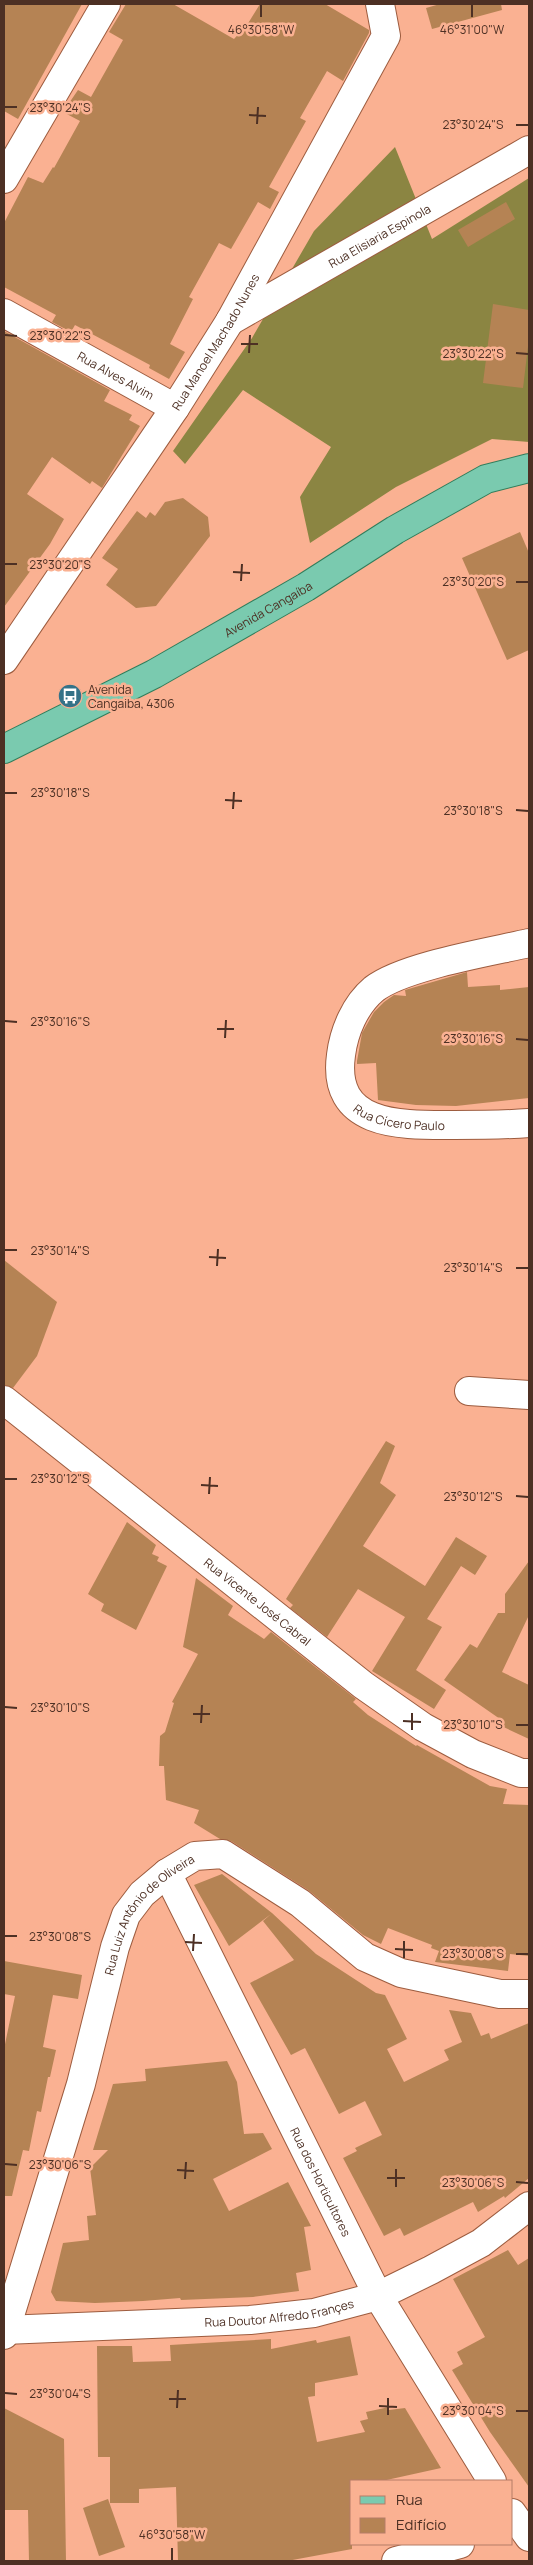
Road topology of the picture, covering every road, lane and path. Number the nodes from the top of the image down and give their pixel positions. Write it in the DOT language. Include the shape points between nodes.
graph roads {
  1 [pos="106,4"];
  2 [pos="380,4"];
  3 [pos="529,150"];
  4 [pos="4,179"];
  5 [pos="4,313"];
  6 [pos="230,321"];
  7 [pos="175,408"];
  8 [pos="529,468"];
  9 [pos="4,660"];
  10 [pos="5,747"];
  11 [pos="529,943"];
  12 [pos="529,1123"];
  13 [pos="469,1391"];
  14 [pos="529,1395"];
  15 [pos="4,1400"];
  16 [pos="529,1773"];
  17 [pos="167,1873"];
  18 [pos="529,1994"];
  19 [pos="529,2206"];
  20 [pos="378,2296"];
  21 [pos="4,2331"];
  22 [pos="491,2480"];
  23 [pos="456,2545"];
  24 [pos="396,2561"];
  1 -- 4 [label="street"];
  2 -- 6 [label="street, Rua Manoel Machado Nunes" via="386,36"];
  3 -- 6 [label="street, Rua Elisiaria Espinola"];
  5 -- 7 [label="street, Rua Alves Alvim"];
  6 -- 7 [label="street, Rua Manoel Machado Nunes"];
  7 -- 9 [label="street, Rua Manoel Machado Nunes"];
  8 -- 10 [label="main road, Avenida Cangaíba" via="486,479 154,674"];
  11 -- 12 [label="street, Rua Cícero Paulo" via="414,970 375,989 358,1007 343,1039 338,1073 351,1102 372,1118 401,1125"];
  13 -- 14 [label="street"];
  15 -- 16 [label="street, Rua Vicente José Cabral" via="363,1685 415,1722 473,1754 521,1773"];
  17 -- 18 [label="street, Rua Luiz Antônio de Oliveira" via="195,1856 223,1854 300,1902 365,1957 401,1973 500,1994"];
  17 -- 20 [label="street, Rua dos Horticultores"];
  17 -- 21 [label="street, Rua Luiz Antônio de Oliveira" via="142,1894 126,1915 81,2084"];
  19 -- 20 [label="street, Rua Doutor Alfredo Françes" via="481,2243"];
  20 -- 21 [label="street, Rua Doutor Alfredo Françes" via="314,2313 250,2320"];
  20 -- 22 [label="street, Rua dos Horticultores"];
  23 -- 24 [label="street"];
}
